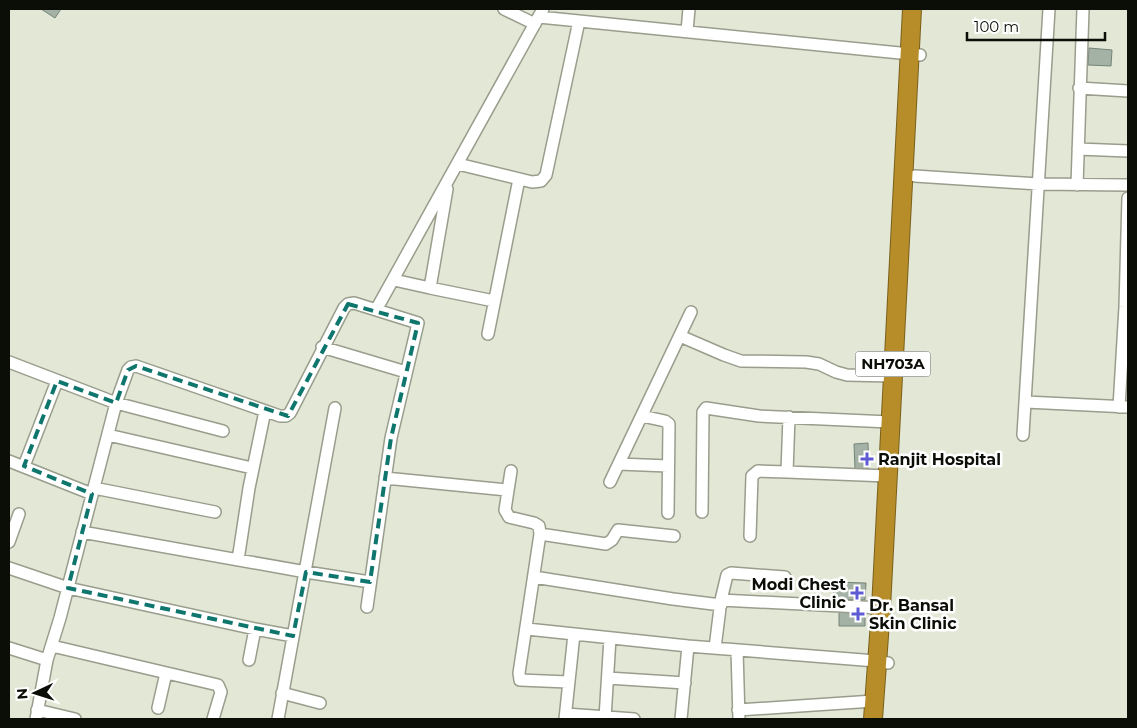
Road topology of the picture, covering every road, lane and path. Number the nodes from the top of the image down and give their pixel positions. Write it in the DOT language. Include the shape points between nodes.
graph roads {
  1 [pos="689,9"];
  2 [pos="912,9"];
  3 [pos="923,9"];
  4 [pos="1049,9"];
  5 [pos="1083,9"];
  6 [pos="509,10"];
  7 [pos="539,17"];
  8 [pos="579,21"];
  9 [pos="687,31"];
  10 [pos="914,55"];
  11 [pos="1080,88"];
  12 [pos="1128,91"];
  13 [pos="1078,150"];
  14 [pos="1128,151"];
  15 [pos="458,164"];
  16 [pos="915,176"];
  17 [pos="519,179"];
  18 [pos="448,180"];
  19 [pos="1038,184"];
  20 [pos="1077,184"];
  21 [pos="1128,185"];
  22 [pos="1128,198"];
  23 [pos="1127,275"];
  24 [pos="394,280"];
  25 [pos="430,288"];
  26 [pos="494,301"];
  27 [pos="376,310"];
  28 [pos="691,312"];
  29 [pos="488,334"];
  30 [pos="680,336"];
  31 [pos="322,347"];
  32 [pos="9,362"];
  33 [pos="406,372"];
  34 [pos="892,376"];
  35 [pos="57,380"];
  36 [pos="1026,402"];
  37 [pos="116,403"];
  38 [pos="1123,407"];
  39 [pos="335,408"];
  40 [pos="265,411"];
  41 [pos="642,416"];
  42 [pos="789,417"];
  43 [pos="890,422"];
  44 [pos="223,431"];
  45 [pos="108,435"];
  46 [pos="1024,435"];
  47 [pos="9,461"];
  48 [pos="619,464"];
  49 [pos="24,466"];
  50 [pos="668,466"];
  51 [pos="252,468"];
  52 [pos="511,471"];
  53 [pos="787,472"];
  54 [pos="887,476"];
  55 [pos="385,478"];
  56 [pos="610,482"];
  57 [pos="508,490"];
  58 [pos="93,491"];
  59 [pos="215,512"];
  60 [pos="702,512"];
  61 [pos="668,513"];
  62 [pos="19,514"];
  63 [pos="82,532"];
  64 [pos="540,534"];
  65 [pos="674,536"];
  66 [pos="750,536"];
  67 [pos="9,542"];
  68 [pos="238,560"];
  69 [pos="9,568"];
  70 [pos="306,572"];
  71 [pos="534,577"];
  72 [pos="785,577"];
  73 [pos="370,582"];
  74 [pos="68,588"];
  75 [pos="721,602"];
  76 [pos="367,607"];
  77 [pos="881,608"];
  78 [pos="255,629"];
  79 [pos="527,630"];
  80 [pos="574,634"];
  81 [pos="293,636"];
  82 [pos="610,638"];
  83 [pos="52,646"];
  84 [pos="688,646"];
  85 [pos="9,648"];
  86 [pos="715,648"];
  87 [pos="737,650"];
  88 [pos="47,660"];
  89 [pos="249,660"];
  90 [pos="882,662"];
  91 [pos="166,673"];
  92 [pos="608,678"];
  93 [pos="568,682"];
  94 [pos="685,683"];
  95 [pos="282,693"];
  96 [pos="874,701"];
  97 [pos="320,703"];
  98 [pos="158,708"];
  99 [pos="739,714"];
  100 [pos="36,715"];
  101 [pos="565,716"];
  102 [pos="605,718"];
  103 [pos="75,719"];
  104 [pos="214,719"];
  105 [pos="278,719"];
  106 [pos="634,719"];
  107 [pos="681,719"];
  108 [pos="873,719"];
  109 [pos="885,719"];
  1 -- 9 [label="street"];
  2 -- 10 [label="highway, NH703A"];
  3 -- 10 [label="highway, NH703A"];
  4 -- 19 [label="street"];
  5 -- 11 [label="street"];
  6 -- 7 [label="street"];
  7 -- 8 [label="street"];
  7 -- 15 [label="street"];
  8 -- 9 [label="street"];
  8 -- 17 [label="street" via="546,175 541,181"];
  9 -- 10 [label="street"];
  10 -- 16 [label="highway, NH703A"];
  10 -- 34 [label="highway, NH703A"];
  11 -- 12 [label="street"];
  11 -- 13 [label="street"];
  13 -- 14 [label="street"];
  13 -- 20 [label="street"];
  15 -- 17 [label="street"];
  15 -- 18 [label="street"];
  16 -- 19 [label="street"];
  16 -- 90 [label="highway, NH703A"];
  17 -- 26 [label="street"];
  18 -- 24 [label="street"];
  18 -- 25 [label="street"];
  19 -- 20 [label="street"];
  19 -- 36 [label="street"];
  20 -- 21 [label="street"];
  22 -- 23 [label="street"];
  23 -- 38 [label="street"];
  24 -- 25 [label="street"];
  24 -- 27 [label="street"];
  25 -- 26 [label="street"];
  26 -- 29 [label="street"];
  27 -- 31 [label="street" via="348,304"];
  27 -- 33 [label="street" via="418,323"];
  28 -- 30 [label="street"];
  30 -- 34 [label="street" via="741,360 806,362 847,375"];
  30 -- 41 [label="street"];
  31 -- 33 [label="street"];
  31 -- 40 [label="street" via="290,413 280,416"];
  32 -- 35 [label="street"];
  33 -- 55 [label="street"];
  34 -- 43 [label="highway, NH703A"];
  35 -- 37 [label="street"];
  35 -- 49 [label="street"];
  36 -- 38 [label="street"];
  36 -- 46 [label="street"];
  37 -- 40 [label="street" via="128,370 136,366"];
  37 -- 44 [label="street"];
  37 -- 45 [label="street"];
  39 -- 70 [label="street"];
  40 -- 51 [label="street"];
  41 -- 48 [label="street"];
  41 -- 50 [label="street" via="669,424"];
  42 -- 43 [label="street"];
  42 -- 53 [label="street"];
  42 -- 60 [label="street" via="704,410"];
  43 -- 54 [label="highway, NH703A"];
  45 -- 51 [label="street"];
  45 -- 58 [label="street"];
  47 -- 49 [label="street"];
  48 -- 50 [label="street"];
  48 -- 56 [label="street"];
  49 -- 58 [label="street"];
  50 -- 61 [label="street"];
  51 -- 68 [label="street"];
  52 -- 57 [label="street"];
  53 -- 54 [label="street"];
  53 -- 66 [label="street" via="758,471 752,476"];
  54 -- 77 [label="highway, NH703A"];
  55 -- 57 [label="street"];
  55 -- 73 [label="street"];
  57 -- 64 [label="street" via="506,514 534,523"];
  58 -- 59 [label="street"];
  58 -- 63 [label="street"];
  62 -- 67 [label="street"];
  63 -- 68 [label="street"];
  63 -- 74 [label="street"];
  64 -- 65 [label="street" via="606,544 618,530"];
  64 -- 71 [label="street"];
  68 -- 70 [label="street"];
  69 -- 74 [label="street"];
  70 -- 73 [label="street"];
  70 -- 81 [label="street"];
  71 -- 75 [label="street" via="673,599"];
  71 -- 79 [label="street"];
  72 -- 75 [label="street" via="727,574"];
  73 -- 76 [label="street"];
  74 -- 78 [label="street"];
  74 -- 83 [label="street"];
  75 -- 77 [label="street"];
  75 -- 86 [label="street"];
  77 -- 90 [label="highway, NH703A"];
  78 -- 81 [label="street"];
  78 -- 89 [label="street"];
  79 -- 80 [label="street"];
  79 -- 93 [label="street" via="520,680"];
  80 -- 82 [label="street"];
  80 -- 93 [label="street"];
  81 -- 95 [label="street"];
  82 -- 84 [label="street"];
  82 -- 92 [label="street"];
  83 -- 88 [label="street"];
  83 -- 91 [label="street"];
  84 -- 86 [label="street"];
  84 -- 94 [label="street"];
  85 -- 88 [label="street"];
  86 -- 87 [label="street"];
  87 -- 90 [label="street"];
  87 -- 99 [label="street"];
  88 -- 100 [label="street"];
  90 -- 96 [label="highway, NH703A"];
  90 -- 109 [label="highway, NH703A"];
  91 -- 98 [label="street"];
  91 -- 104 [label="street" via="218,685 221,692"];
  92 -- 94 [label="street"];
  92 -- 102 [label="street"];
  93 -- 101 [label="street"];
  94 -- 107 [label="street"];
  95 -- 97 [label="street"];
  95 -- 105 [label="street"];
  96 -- 99 [label="street"];
  96 -- 108 [label="highway, NH703A"];
  100 -- 103 [label="street"];
  101 -- 102 [label="street"];
  102 -- 106 [label="street"];
}
